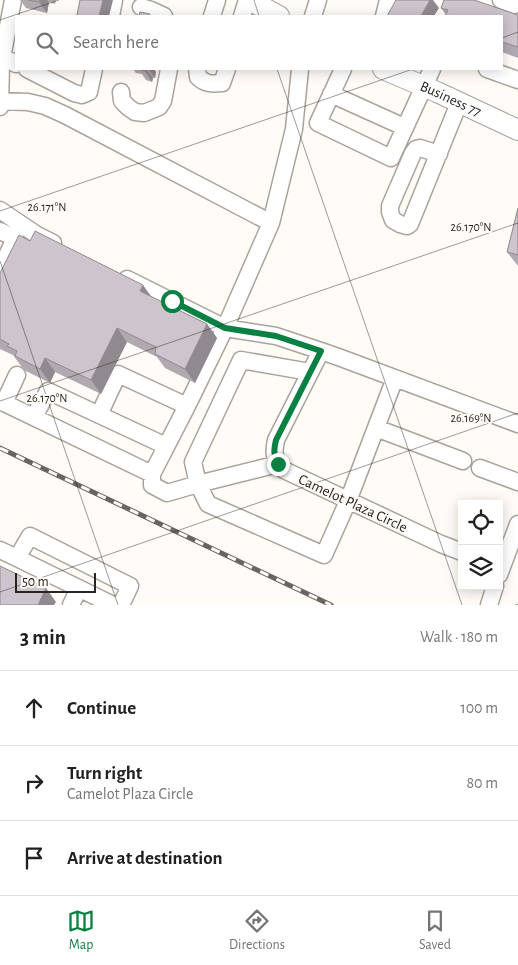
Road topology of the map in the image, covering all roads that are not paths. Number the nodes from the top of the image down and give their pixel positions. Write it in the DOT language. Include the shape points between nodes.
graph roads {
  1 [pos="13,0"];
  2 [pos="114,0"];
  3 [pos="119,0"];
  4 [pos="217,0"];
  5 [pos="318,0"];
  6 [pos="388,0"];
  7 [pos="251,4"];
  8 [pos="141,7"];
  9 [pos="110,15"];
  10 [pos="116,15"];
  11 [pos="162,15"];
  12 [pos="212,15"];
  13 [pos="277,15"];
  14 [pos="313,15"];
  15 [pos="384,15"];
  16 [pos="6,58"];
  17 [pos="29,70"];
  18 [pos="87,70"];
  19 [pos="94,70"];
  20 [pos="169,70"];
  21 [pos="197,70"];
  22 [pos="227,70"];
  23 [pos="300,70"];
  24 [pos="343,70"];
  25 [pos="385,70"];
  26 [pos="432,70"];
  27 [pos="490,70"];
  28 [pos="518,80"];
  29 [pos="424,87"];
  30 [pos="121,92"];
  31 [pos="74,93"];
  32 [pos="331,94"];
  33 [pos="0,101"];
  34 [pos="459,103"];
  35 [pos="0,108"];
  36 [pos="517,125"];
  37 [pos="404,127"];
  38 [pos="439,154"];
  39 [pos="0,210"];
  40 [pos="271,223"];
  41 [pos="0,231"];
  42 [pos="64,248"];
  43 [pos="0,271"];
  44 [pos="117,274"];
  45 [pos="225,328"];
  46 [pos="321,351"];
  47 [pos="310,372"];
  48 [pos="17,375"];
  49 [pos="395,378"];
  50 [pos="2,402"];
  51 [pos="187,406"];
  52 [pos="99,415"];
  53 [pos="34,417"];
  54 [pos="518,424"];
  55 [pos="376,428"];
  56 [pos="166,446"];
  57 [pos="463,461"];
  58 [pos="278,464"];
  59 [pos="480,468"];
  60 [pos="152,474"];
  61 [pos="518,482"];
  62 [pos="198,484"];
  63 [pos="348,500"];
  64 [pos="518,524"];
  65 [pos="0,550"];
  66 [pos="458,550"];
  67 [pos="18,558"];
  68 [pos="503,562"];
  69 [pos="79,588"];
  70 [pos="494,590"];
  71 [pos="71,605"];
  72 [pos="113,605"];
  73 [pos="121,605"];
  74 [pos="489,605"];
  1 -- 16 [label="street"];
  2 -- 9 [label="street"];
  3 -- 10 [label="street"];
  4 -- 12 [label="street"];
  5 -- 14 [label="street"];
  6 -- 15 [label="street"];
  7 -- 13 [label="main road"];
  8 -- 11 [label="street"];
  16 -- 33 [label="street" via="1,63"];
  17 -- 31 [label="street"];
  18 -- 31 [label="street" via="81,92"];
  19 -- 31 [label="street" via="88,92 82,95"];
  20 -- 30 [label="street" via="159,107 144,113 135,112 122,101"];
  21 -- 22 [label="street" via="202,81 212,84 222,83"];
  23 -- 40 [label="street" via="294,129"];
  24 -- 32 [label="street"];
  25 -- 29 [label="main road, Business 77"];
  26 -- 29 [label="street"];
  27 -- 28 [label="street"];
  29 -- 34 [label="main road, Business 77"];
  29 -- 37 [label="street"];
  32 -- 37 [label="street"];
  32 -- 37 [label="street" via="318,123 391,158"];
  33 -- 35 [label="street"];
  33 -- 40 [label="street" via="45,106"];
  34 -- 36 [label="main road, Business 77"];
  34 -- 38 [label="street"];
  38 -- 38 [label="street" via="409,226 393,220 390,206 413,153 420,148"];
  39 -- 42 [label="street"];
  40 -- 45 [label="street"];
  41 -- 43 [label="street" via="15,238"];
  44 -- 45 [label="street"];
  45 -- 46 [label="street" via="276,336"];
  45 -- 51 [label="street"];
  46 -- 47 [label="street"];
  46 -- 49 [label="street"];
  47 -- 58 [label="street" via="276,440 274,457"];
  47 -- 62 [label="street" via="241,360 193,462"];
  48 -- 50 [label="street"];
  49 -- 54 [label="street"];
  49 -- 55 [label="street"];
  50 -- 53 [label="street"];
  51 -- 52 [label="street" via="118,374"];
  51 -- 56 [label="street"];
  52 -- 53 [label="street" via="48,391"];
  52 -- 56 [label="street"];
  53 -- 60 [label="street"];
  55 -- 57 [label="street"];
  55 -- 63 [label="street"];
  56 -- 60 [label="street"];
  58 -- 62 [label="street"];
  58 -- 63 [label="street, Camelot Plaza Circle" via="284,470"];
  59 -- 61 [label="street"];
  60 -- 62 [label="street" via="152,485 167,493"];
  62 -- 63 [label="street" via="208,504 324,556"];
  63 -- 66 [label="street, Camelot Plaza Circle"];
  64 -- 68 [label="street"];
  65 -- 67 [label="street"];
  67 -- 69 [label="street"];
  67 -- 73 [label="street" via="30,536 130,586"];
  69 -- 71 [label="street"];
  69 -- 72 [label="street"];
  70 -- 74 [label="street"];
}
